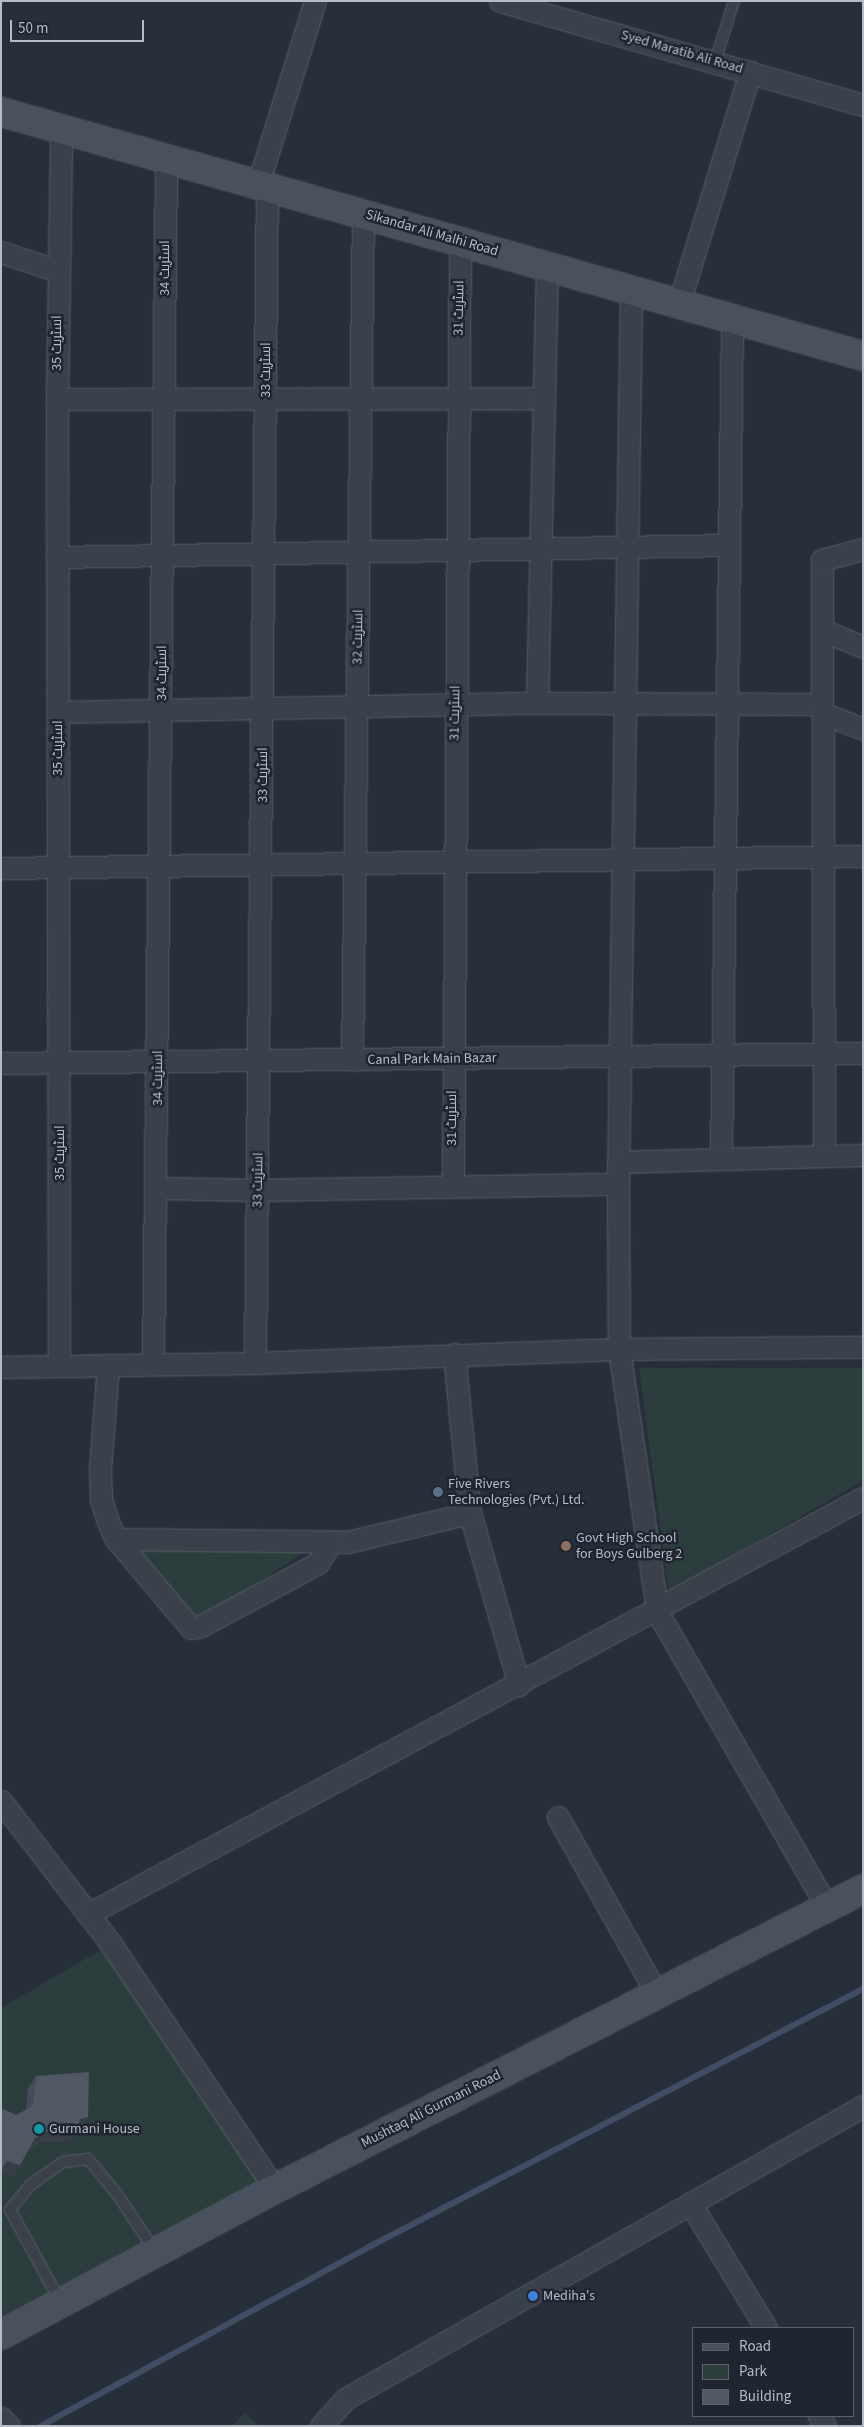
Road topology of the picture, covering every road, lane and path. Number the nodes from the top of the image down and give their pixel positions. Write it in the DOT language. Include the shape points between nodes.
graph roads {
  1 [pos="315,1"];
  2 [pos="500,1"];
  3 [pos="734,1"];
  4 [pos="542,7"];
  5 [pos="715,62"];
  6 [pos="750,72"];
  7 [pos="863,105"];
  8 [pos="1,112"];
  9 [pos="60,130"];
  10 [pos="166,159"];
  11 [pos="263,185"];
  12 [pos="363,213"];
  13 [pos="460,240"];
  14 [pos="1,252"];
  15 [pos="547,265"];
  16 [pos="58,271"];
  17 [pos="631,290"];
  18 [pos="679,303"];
  19 [pos="732,319"];
  20 [pos="863,356"];
  21 [pos="265,398"];
  22 [pos="361,398"];
  23 [pos="458,398"];
  24 [pos="544,398"];
  25 [pos="57,399"];
  26 [pos="164,399"];
  27 [pos="729,545"];
  28 [pos="628,546"];
  29 [pos="541,547"];
  30 [pos="457,549"];
  31 [pos="863,549"];
  32 [pos="359,550"];
  33 [pos="264,551"];
  34 [pos="163,552"];
  35 [pos="57,557"];
  36 [pos="822,630"];
  37 [pos="863,647"];
  38 [pos="537,703"];
  39 [pos="626,703"];
  40 [pos="456,704"];
  41 [pos="726,704"];
  42 [pos="357,706"];
  43 [pos="263,708"];
  44 [pos="822,708"];
  45 [pos="161,710"];
  46 [pos="58,712"];
  47 [pos="863,729"];
  48 [pos="863,856"];
  49 [pos="822,857"];
  50 [pos="724,858"];
  51 [pos="624,859"];
  52 [pos="454,862"];
  53 [pos="355,863"];
  54 [pos="262,864"];
  55 [pos="160,866"];
  56 [pos="59,867"];
  57 [pos="1,868"];
  58 [pos="822,1053"];
  59 [pos="863,1053"];
  60 [pos="721,1054"];
  61 [pos="622,1055"];
  62 [pos="452,1059"];
  63 [pos="352,1060"];
  64 [pos="261,1061"];
  65 [pos="60,1062"];
  66 [pos="158,1062"];
  67 [pos="1,1063"];
  68 [pos="863,1154"];
  69 [pos="824,1155"];
  70 [pos="721,1159"];
  71 [pos="618,1162"];
  72 [pos="618,1184"];
  73 [pos="453,1186"];
  74 [pos="157,1188"];
  75 [pos="258,1190"];
  76 [pos="863,1347"];
  77 [pos="619,1349"];
  78 [pos="454,1354"];
  79 [pos="255,1363"];
  80 [pos="154,1364"];
  81 [pos="108,1365"];
  82 [pos="59,1366"];
  83 [pos="1,1367"];
  84 [pos="863,1498"];
  85 [pos="470,1513"];
  86 [pos="116,1539"];
  87 [pos="331,1542"];
  88 [pos="657,1611"];
  89 [pos="519,1685"];
  90 [pos="1,1801"];
  91 [pos="558,1817"];
  92 [pos="863,1888"];
  93 [pos="827,1907"];
  94 [pos="88,1914"];
  95 [pos="657,1994"];
  96 [pos="863,2106"];
  97 [pos="275,2189"];
  98 [pos="690,2203"];
  99 [pos="156,2252"];
  100 [pos="61,2303"];
  101 [pos="765,2327"];
  102 [pos="1,2335"];
  103 [pos="321,2426"];
  1 -- 11 [label="street, اسٹریٹ 33"];
  2 -- 4 [label="street, Syed Maratib Ali Road"];
  3 -- 5 [label="lane"];
  4 -- 5 [label="street, Syed Maratib Ali Road"];
  5 -- 6 [label="street, Syed Maratib Ali Road"];
  6 -- 7 [label="street, Syed Maratib Ali Road"];
  6 -- 18 [label="street"];
  8 -- 9 [label="street, Sikandar Ali Malhi Road"];
  9 -- 10 [label="street, Sikandar Ali Malhi Road"];
  9 -- 16 [label="street, اسٹریٹ 35"];
  10 -- 11 [label="street, Sikandar Ali Malhi Road"];
  10 -- 26 [label="street, اسٹریٹ 34"];
  11 -- 12 [label="street, Sikandar Ali Malhi Road"];
  11 -- 21 [label="street, اسٹریٹ 33"];
  12 -- 13 [label="street, Sikandar Ali Malhi Road"];
  12 -- 22 [label="street, اسٹریٹ 32"];
  13 -- 15 [label="street, Sikandar Ali Malhi Road"];
  13 -- 23 [label="street, اسٹریٹ 31"];
  14 -- 16 [label="street"];
  15 -- 17 [label="street, Sikandar Ali Malhi Road"];
  15 -- 24 [label="street"];
  16 -- 25 [label="street, اسٹریٹ 35"];
  17 -- 18 [label="street, Sikandar Ali Malhi Road"];
  17 -- 28 [label="street"];
  18 -- 19 [label="street, Sikandar Ali Malhi Road"];
  19 -- 20 [label="street, Sikandar Ali Malhi Road"];
  19 -- 27 [label="street"];
  21 -- 22 [label="street"];
  21 -- 26 [label="street"];
  21 -- 33 [label="street, اسٹریٹ 33"];
  22 -- 23 [label="street"];
  22 -- 32 [label="street, اسٹریٹ 32"];
  23 -- 24 [label="street"];
  23 -- 30 [label="street, اسٹریٹ 31"];
  24 -- 29 [label="street"];
  25 -- 26 [label="street"];
  25 -- 35 [label="street, اسٹریٹ 35"];
  26 -- 34 [label="street, اسٹریٹ 34"];
  27 -- 28 [label="street"];
  27 -- 41 [label="street"];
  28 -- 29 [label="street"];
  28 -- 39 [label="street"];
  29 -- 30 [label="street"];
  29 -- 38 [label="street"];
  30 -- 32 [label="street"];
  30 -- 40 [label="street, اسٹریٹ 31"];
  31 -- 36 [label="street" via="822,560"];
  32 -- 33 [label="street"];
  32 -- 42 [label="street, اسٹریٹ 32"];
  33 -- 34 [label="street"];
  33 -- 43 [label="street, اسٹریٹ 33"];
  34 -- 35 [label="street"];
  34 -- 45 [label="street, اسٹریٹ 34"];
  35 -- 46 [label="street, اسٹریٹ 35"];
  36 -- 37 [label="street"];
  36 -- 44 [label="street"];
  38 -- 39 [label="street"];
  38 -- 40 [label="street"];
  39 -- 41 [label="street"];
  39 -- 51 [label="street"];
  40 -- 42 [label="street"];
  40 -- 52 [label="street, اسٹریٹ 31"];
  41 -- 44 [label="street"];
  41 -- 50 [label="street"];
  42 -- 43 [label="street"];
  42 -- 53 [label="street, اسٹریٹ 32"];
  43 -- 45 [label="street"];
  43 -- 54 [label="street, اسٹریٹ 33"];
  44 -- 47 [label="street"];
  44 -- 49 [label="street"];
  45 -- 46 [label="street"];
  45 -- 55 [label="street, اسٹریٹ 34"];
  46 -- 56 [label="street, اسٹریٹ 35"];
  48 -- 49 [label="street"];
  49 -- 50 [label="street"];
  49 -- 58 [label="street"];
  50 -- 51 [label="street"];
  50 -- 60 [label="street"];
  51 -- 52 [label="street"];
  51 -- 61 [label="street"];
  52 -- 53 [label="street"];
  52 -- 62 [label="street, اسٹریٹ 31"];
  53 -- 54 [label="street"];
  53 -- 63 [label="street, اسٹریٹ 32"];
  54 -- 55 [label="street"];
  54 -- 64 [label="street, اسٹریٹ 33"];
  55 -- 56 [label="street"];
  55 -- 66 [label="street, اسٹریٹ 34"];
  56 -- 57 [label="street"];
  56 -- 65 [label="street, اسٹریٹ 35"];
  58 -- 59 [label="street, Canal Park Main Bazar"];
  58 -- 60 [label="street, Canal Park Main Bazar"];
  58 -- 69 [label="street"];
  60 -- 61 [label="street, Canal Park Main Bazar"];
  60 -- 70 [label="street"];
  61 -- 62 [label="street, Canal Park Main Bazar"];
  61 -- 71 [label="street"];
  62 -- 63 [label="street, Canal Park Main Bazar"];
  62 -- 73 [label="street, اسٹریٹ 31"];
  63 -- 64 [label="street, Canal Park Main Bazar"];
  64 -- 66 [label="street, Canal Park Main Bazar"];
  64 -- 75 [label="street, اسٹریٹ 33"];
  65 -- 66 [label="street, Canal Park Main Bazar"];
  65 -- 67 [label="street, Canal Park Main Bazar"];
  65 -- 82 [label="street, اسٹریٹ 35"];
  66 -- 74 [label="street, اسٹریٹ 34"];
  68 -- 69 [label="street"];
  69 -- 70 [label="street"];
  70 -- 71 [label="street"];
  71 -- 72 [label="street"];
  72 -- 73 [label="street"];
  72 -- 77 [label="street"];
  73 -- 75 [label="street"];
  74 -- 75 [label="street"];
  74 -- 80 [label="street, اسٹریٹ 34"];
  75 -- 79 [label="street, اسٹریٹ 33"];
  76 -- 77 [label="street"];
  77 -- 78 [label="street"];
  77 -- 88 [label="street"];
  78 -- 79 [label="street"];
  78 -- 85 [label="street"];
  79 -- 80 [label="street"];
  80 -- 81 [label="street"];
  81 -- 82 [label="street"];
  81 -- 86 [label="street" via="100,1468 101,1500"];
  82 -- 83 [label="street"];
  84 -- 88 [label="street"];
  85 -- 87 [label="street" via="359,1540"];
  85 -- 89 [label="street"];
  86 -- 87 [label="street"];
  86 -- 87 [label="street" via="191,1628 201,1626 318,1563"];
  88 -- 89 [label="street"];
  88 -- 93 [label="street"];
  89 -- 94 [label="street"];
  90 -- 94 [label="street"];
  91 -- 95 [label="street"];
  92 -- 93 [label="street, Mushtaq Ali Gurmani Road"];
  93 -- 95 [label="street, Mushtaq Ali Gurmani Road"];
  94 -- 97 [label="street"];
  95 -- 97 [label="street, Mushtaq Ali Gurmani Road"];
  96 -- 98 [label="street"];
  97 -- 99 [label="street, Mushtaq Ali Gurmani Road"];
  98 -- 101 [label="street"];
  98 -- 103 [label="street" via="345,2398"];
  99 -- 100 [label="street, Mushtaq Ali Gurmani Road"];
  99 -- 100 [label="lane" via="117,2194 88,2159 63,2162 30,2185 10,2210"];
  100 -- 102 [label="street, Mushtaq Ali Gurmani Road"];
}
